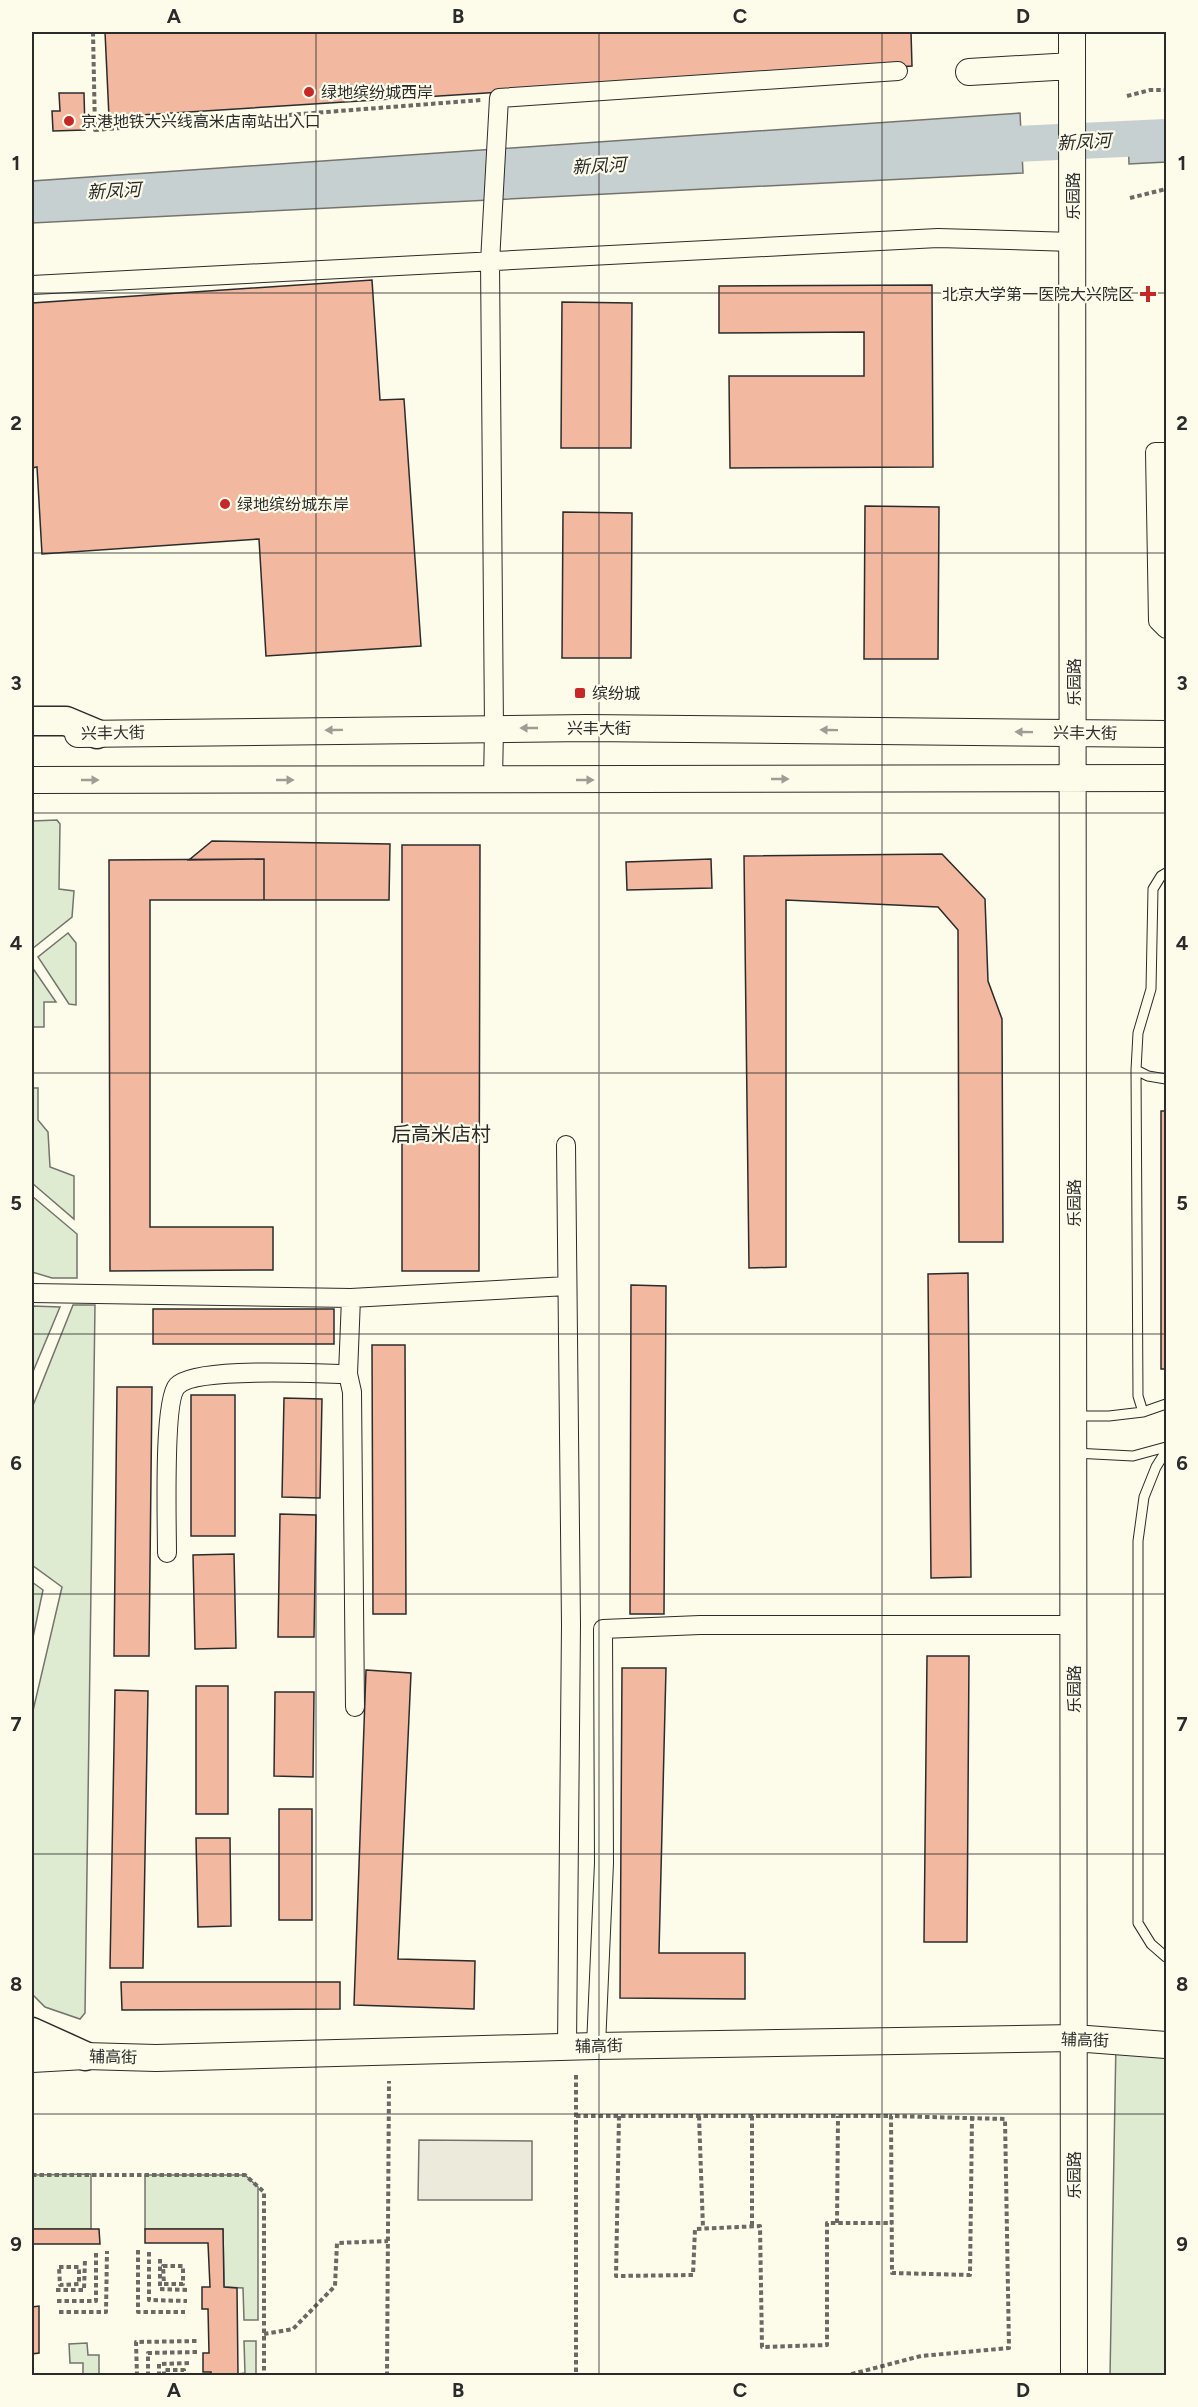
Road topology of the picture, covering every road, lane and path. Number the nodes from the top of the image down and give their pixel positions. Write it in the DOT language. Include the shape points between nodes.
graph roads {
  1 [pos="93,32"];
  2 [pos="1072,32"];
  3 [pos="1072,66"];
  4 [pos="898,71"];
  5 [pos="969,72"];
  6 [pos="1167,90"];
  7 [pos="1126,96"];
  8 [pos="499,98"];
  9 [pos="1167,189"];
  10 [pos="1130,198"];
  11 [pos="1073,242"];
  12 [pos="490,262"];
  13 [pos="32,285"];
  14 [pos="1167,452"];
  15 [pos="1167,629"];
  16 [pos="32,721"];
  17 [pos="494,728"];
  18 [pos="1074,733"];
  19 [pos="97,734"];
  20 [pos="1167,734"];
  21 [pos="32,735"];
  22 [pos="1073,777"];
  23 [pos="1167,778"];
  24 [pos="32,780"];
  25 [pos="493,781"];
  26 [pos="1167,873"];
  27 [pos="1136,1070"];
  28 [pos="1167,1079"];
  29 [pos="566,1145"];
  30 [pos="567,1286"];
  31 [pos="32,1293"];
  32 [pos="351,1298"];
  33 [pos="348,1374"];
  34 [pos="1167,1404"];
  35 [pos="1143,1412"];
  36 [pos="1074,1416"];
  37 [pos="1167,1447"];
  38 [pos="1167,1451"];
  39 [pos="1074,1453"];
  40 [pos="167,1553"];
  41 [pos="1074,1625"];
  42 [pos="355,1707"];
  43 [pos="1167,1956"];
  44 [pos="32,2032"];
  45 [pos="1074,2038"];
  46 [pos="1167,2045"];
  47 [pos="596,2046"];
  48 [pos="567,2047"];
  49 [pos="85,2056"];
  50 [pos="32,2059"];
  51 [pos="576,2074"];
  52 [pos="388,2081"];
  53 [pos="576,2116"];
  54 [pos="619,2116"];
  55 [pos="699,2116"];
  56 [pos="752,2116"];
  57 [pos="838,2116"];
  58 [pos="891,2116"];
  59 [pos="972,2118"];
  60 [pos="32,2175"];
  61 [pos="837,2223"];
  62 [pos="892,2223"];
  63 [pos="752,2226"];
  64 [pos="703,2229"];
  65 [pos="388,2241"];
  66 [pos="138,2250"];
  67 [pos="106,2251"];
  68 [pos="96,2252"];
  69 [pos="149,2252"];
  70 [pos="85,2259"];
  71 [pos="160,2259"];
  72 [pos="183,2266"];
  73 [pos="79,2267"];
  74 [pos="56,2290"];
  75 [pos="189,2290"];
  76 [pos="57,2301"];
  77 [pos="187,2301"];
  78 [pos="60,2312"];
  79 [pos="185,2312"];
  80 [pos="264,2334"];
  81 [pos="198,2341"];
  82 [pos="197,2352"];
  83 [pos="189,2363"];
  84 [pos="137,2376"];
  85 [pos="148,2376"];
  86 [pos="159,2376"];
  87 [pos="164,2376"];
  88 [pos="184,2376"];
  89 [pos="264,2376"];
  90 [pos="387,2376"];
  91 [pos="576,2376"];
  92 [pos="844,2376"];
  93 [pos="1074,2376"];
  1 -- 8 [label="path" via="95,130"];
  2 -- 3 [label="street, 乐园路"];
  3 -- 5 [label="street"];
  3 -- 11 [label="street, 乐园路"];
  4 -- 8 [label="street"];
  6 -- 7 [label="path"];
  8 -- 12 [label="street"];
  9 -- 10 [label="path"];
  11 -- 12 [label="street" via="938,238"];
  11 -- 18 [label="street, 乐园路"];
  12 -- 13 [label="street"];
  12 -- 17 [label="street"];
  14 -- 15 [label="street" via="1155,452 1158,621"];
  16 -- 19 [label="main road" via="66,721"];
  18 -- 17 [label="street, 兴丰大街, one-way"];
  17 -- 19 [label="street, 兴丰大街, one-way"];
  17 -- 25 [label="street"];
  18 -- 20 [label="street, 兴丰大街"];
  18 -- 22 [label="street, 乐园路"];
  19 -- 21 [label="street, 兴丰大街"];
  22 -- 23 [label="street"];
  25 -- 22 [label="street, one-way"];
  22 -- 36 [label="street, 乐园路"];
  24 -- 25 [label="street, one-way"];
  26 -- 27 [label="lane" via="1153,889 1151,989 1138,1033"];
  27 -- 28 [label="lane"];
  27 -- 35 [label="lane" via="1138,1396"];
  29 -- 30 [label="street"];
  30 -- 32 [label="street"];
  30 -- 48 [label="street" via="571,1625"];
  31 -- 32 [label="street"];
  32 -- 33 [label="street"];
  33 -- 40 [label="street" via="213,1374 184,1379 175,1388 168,1416"];
  33 -- 42 [label="street" via="352,1392"];
  34 -- 35 [label="lane"];
  35 -- 36 [label="lane"];
  36 -- 39 [label="street, 乐园路"];
  37 -- 39 [label="lane" via="1134,1456"];
  38 -- 43 [label="lane" via="1144,1497 1138,1541 1137,1645 1138,1923 1151,1944"];
  39 -- 41 [label="street, 乐园路"];
  41 -- 45 [label="street, 乐园路"];
  41 -- 47 [label="street" via="700,1625 603,1629 604,1863"];
  44 -- 49 [label="main road"];
  45 -- 46 [label="street, 辅高街"];
  45 -- 47 [label="street, 辅高街"];
  45 -- 93 [label="street, 乐园路"];
  47 -- 48 [label="street, 辅高街"];
  48 -- 49 [label="street, 辅高街" via="156,2058"];
  49 -- 50 [label="street, 辅高街"];
  51 -- 53 [label="path"];
  52 -- 65 [label="path"];
  53 -- 54 [label="path"];
  53 -- 91 [label="path"];
  54 -- 55 [label="path"];
  54 -- 64 [label="path" via="616,2276 693,2275 695,2229"];
  55 -- 56 [label="path"];
  55 -- 64 [label="path"];
  56 -- 57 [label="path"];
  56 -- 63 [label="path"];
  57 -- 58 [label="path"];
  57 -- 61 [label="path"];
  58 -- 59 [label="path"];
  58 -- 62 [label="path"];
  59 -- 62 [label="path" via="970,2275 892,2273"];
  59 -- 92 [label="path" via="1005,2119 1009,2348 921,2356"];
  60 -- 80 [label="path" via="245,2175 264,2192"];
  61 -- 62 [label="path"];
  61 -- 63 [label="path" via="827,2223 827,2345 762,2347 760,2226"];
  63 -- 64 [label="path"];
  65 -- 80 [label="path" via="337,2242 335,2286 293,2329"];
  65 -- 90 [label="path"];
  66 -- 79 [label="path" via="138,2312"];
  67 -- 78 [label="path" via="106,2312"];
  68 -- 76 [label="path" via="96,2301"];
  69 -- 77 [label="path" via="149,2300"];
  70 -- 74 [label="path" via="84,2290"];
  71 -- 75 [label="path" via="160,2289"];
  72 -- 72 [label="path" via="183,2284 164,2284 163,2266"];
  73 -- 73 [label="path" via="79,2284 60,2285 60,2267"];
  80 -- 89 [label="path"];
  81 -- 84 [label="path" via="136,2342"];
  82 -- 85 [label="path" via="148,2353"];
  83 -- 86 [label="path" via="159,2364"];
  87 -- 88 [label="path" via="164,2370 184,2370"];
}
